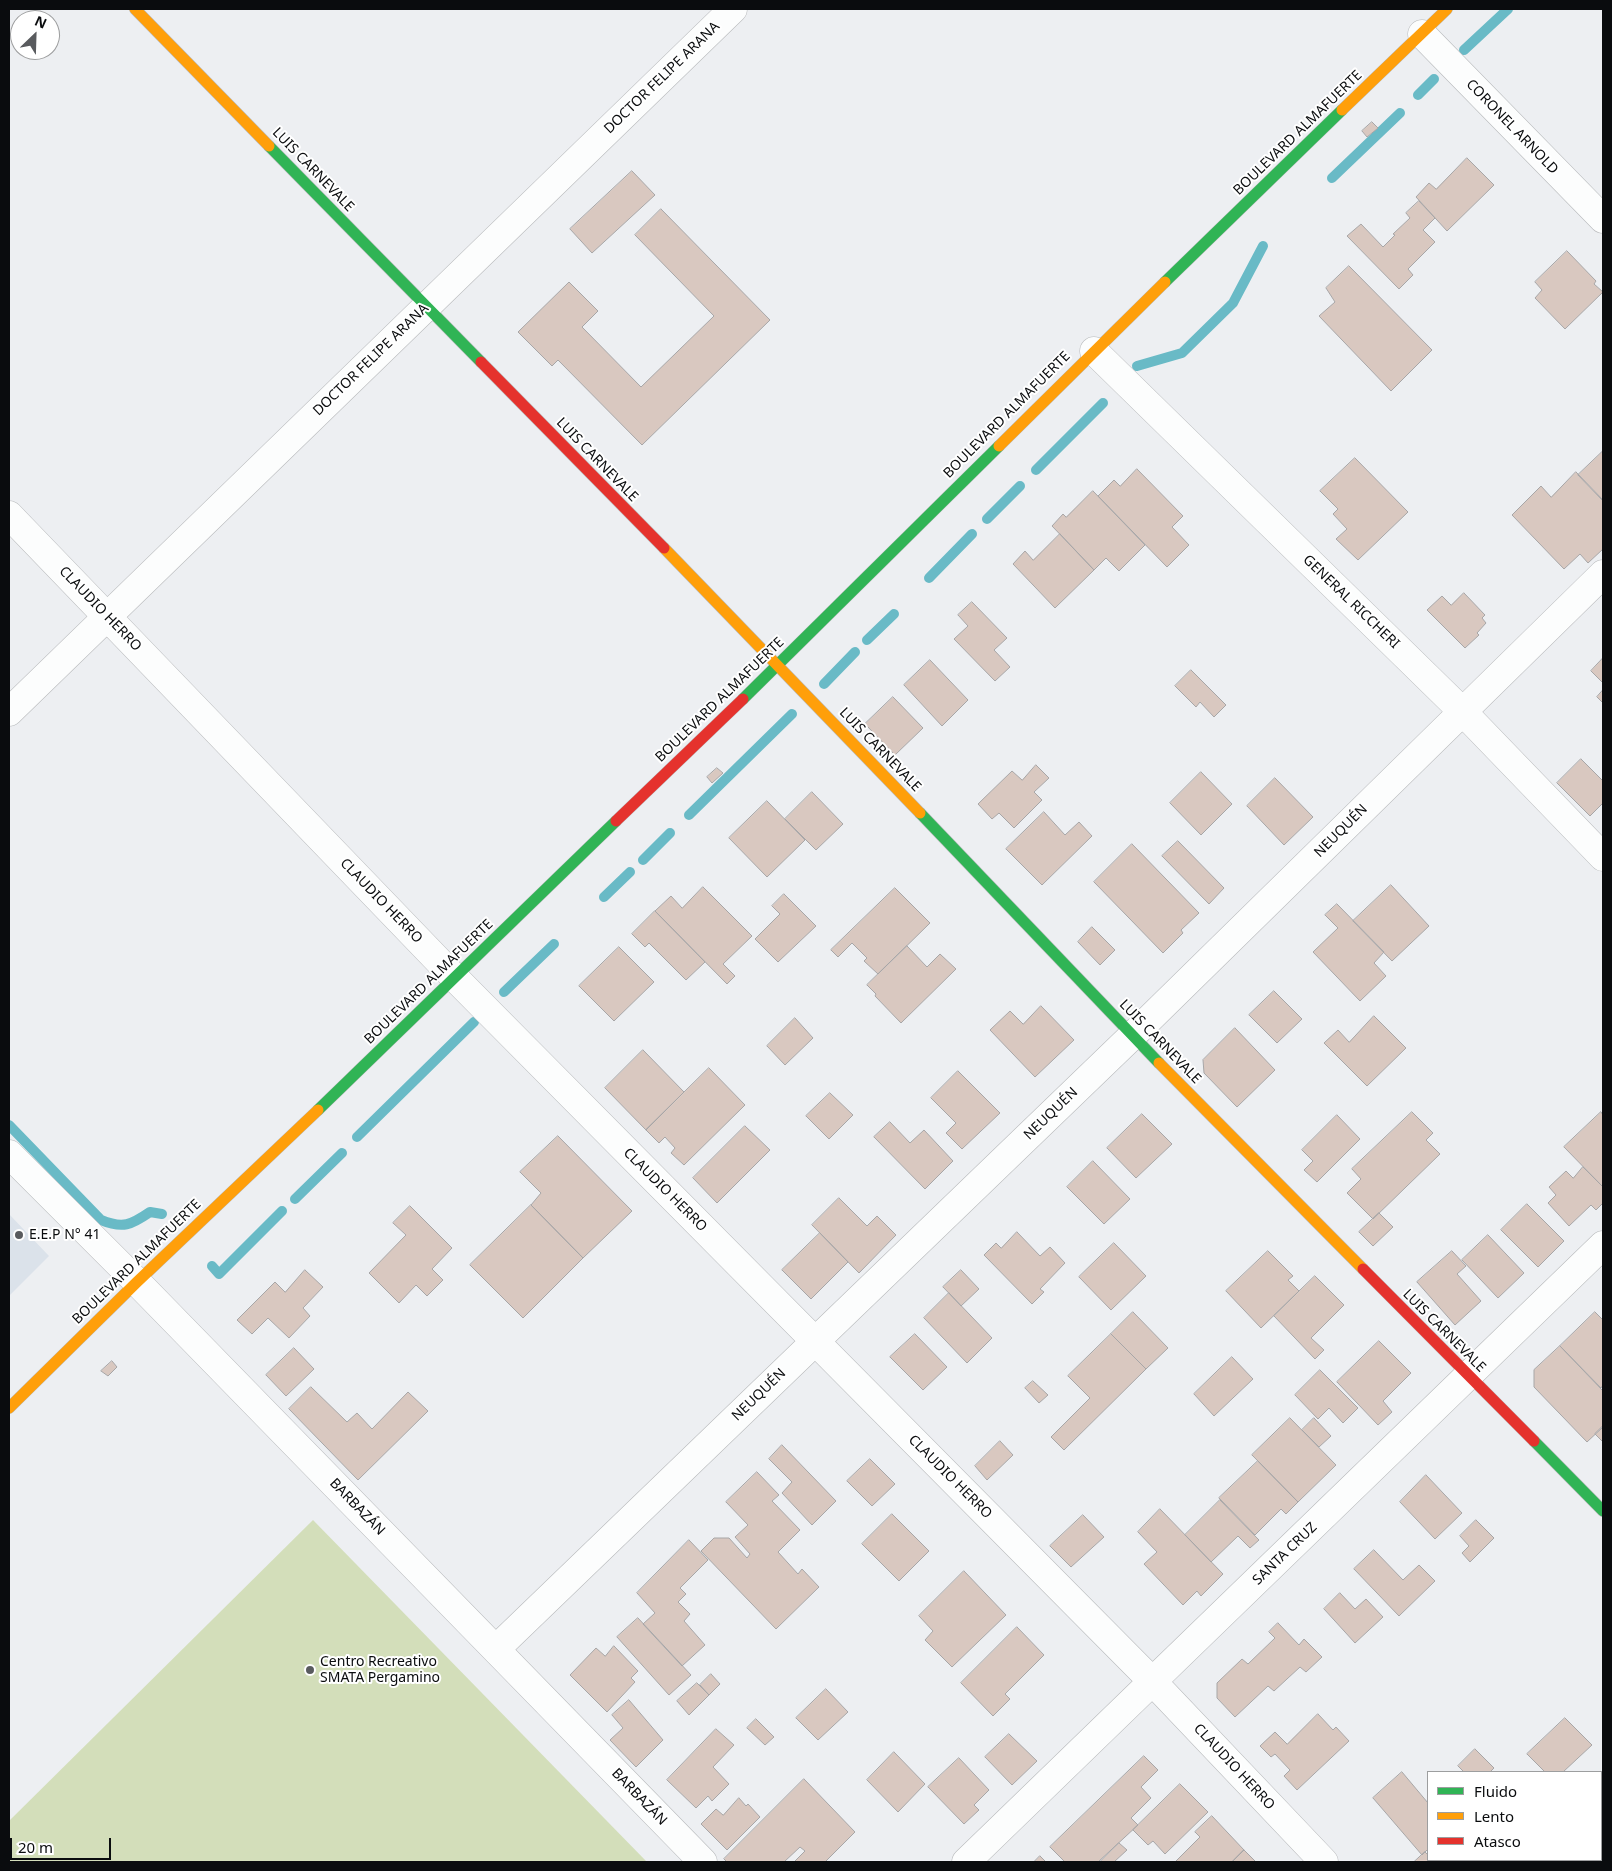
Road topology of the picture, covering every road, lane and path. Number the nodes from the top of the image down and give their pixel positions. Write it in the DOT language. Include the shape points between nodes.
graph roads {
  1 [pos="135,9"];
  2 [pos="733,9"];
  3 [pos="1447,9"];
  4 [pos="1422,34"];
  5 [pos="1603,219"];
  6 [pos="425,307"];
  7 [pos="1094,351"];
  8 [pos="9,515"];
  9 [pos="1603,574"];
  10 [pos="108,616"];
  11 [pos="778,665"];
  12 [pos="1462,711"];
  13 [pos="9,712"];
  14 [pos="1603,857"];
  15 [pos="455,978"];
  16 [pos="1132,1036"];
  17 [pos="9,1154"];
  18 [pos="1603,1245"];
  19 [pos="137,1282"];
  20 [pos="815,1341"];
  21 [pos="1467,1376"];
  22 [pos="9,1408"];
  23 [pos="1603,1511"];
  24 [pos="496,1649"];
  25 [pos="1153,1682"];
  26 [pos="703,1862"];
  27 [pos="966,1862"];
  28 [pos="1324,1862"];
  1 -- 6 [label="street, LUIS CARNEVALE"];
  2 -- 6 [label="street, DOCTOR FELIPE ARANA"];
  3 -- 4 [label="street, BOULEVARD ALMAFUERTE"];
  4 -- 5 [label="street, CORONEL ARNOLD"];
  4 -- 7 [label="street, BOULEVARD ALMAFUERTE"];
  6 -- 10 [label="street, DOCTOR FELIPE ARANA"];
  6 -- 11 [label="street, LUIS CARNEVALE"];
  7 -- 11 [label="street, BOULEVARD ALMAFUERTE"];
  7 -- 12 [label="street, GENERAL RICCHERI"];
  8 -- 10 [label="street, CLAUDIO HERRO"];
  9 -- 12 [label="street, NEUQUÉN"];
  10 -- 13 [label="street, DOCTOR FELIPE ARANA"];
  10 -- 15 [label="street, CLAUDIO HERRO"];
  11 -- 15 [label="street, BOULEVARD ALMAFUERTE"];
  11 -- 16 [label="street, LUIS CARNEVALE"];
  12 -- 14 [label="street, GENERAL RICCHERI"];
  12 -- 16 [label="street, NEUQUÉN"];
  15 -- 19 [label="street, BOULEVARD ALMAFUERTE"];
  15 -- 20 [label="street, CLAUDIO HERRO"];
  16 -- 20 [label="street, NEUQUÉN"];
  16 -- 21 [label="street, LUIS CARNEVALE"];
  17 -- 19 [label="street, BARBAZÁN"];
  18 -- 21 [label="street, SANTA CRUZ"];
  19 -- 22 [label="street, BOULEVARD ALMAFUERTE"];
  19 -- 24 [label="street, BARBAZÁN"];
  20 -- 24 [label="street, NEUQUÉN"];
  20 -- 25 [label="street, CLAUDIO HERRO"];
  21 -- 23 [label="street, LUIS CARNEVALE"];
  21 -- 25 [label="street, SANTA CRUZ"];
  24 -- 26 [label="street, BARBAZÁN"];
  25 -- 27 [label="street, SANTA CRUZ"];
  25 -- 28 [label="street, CLAUDIO HERRO"];
}
